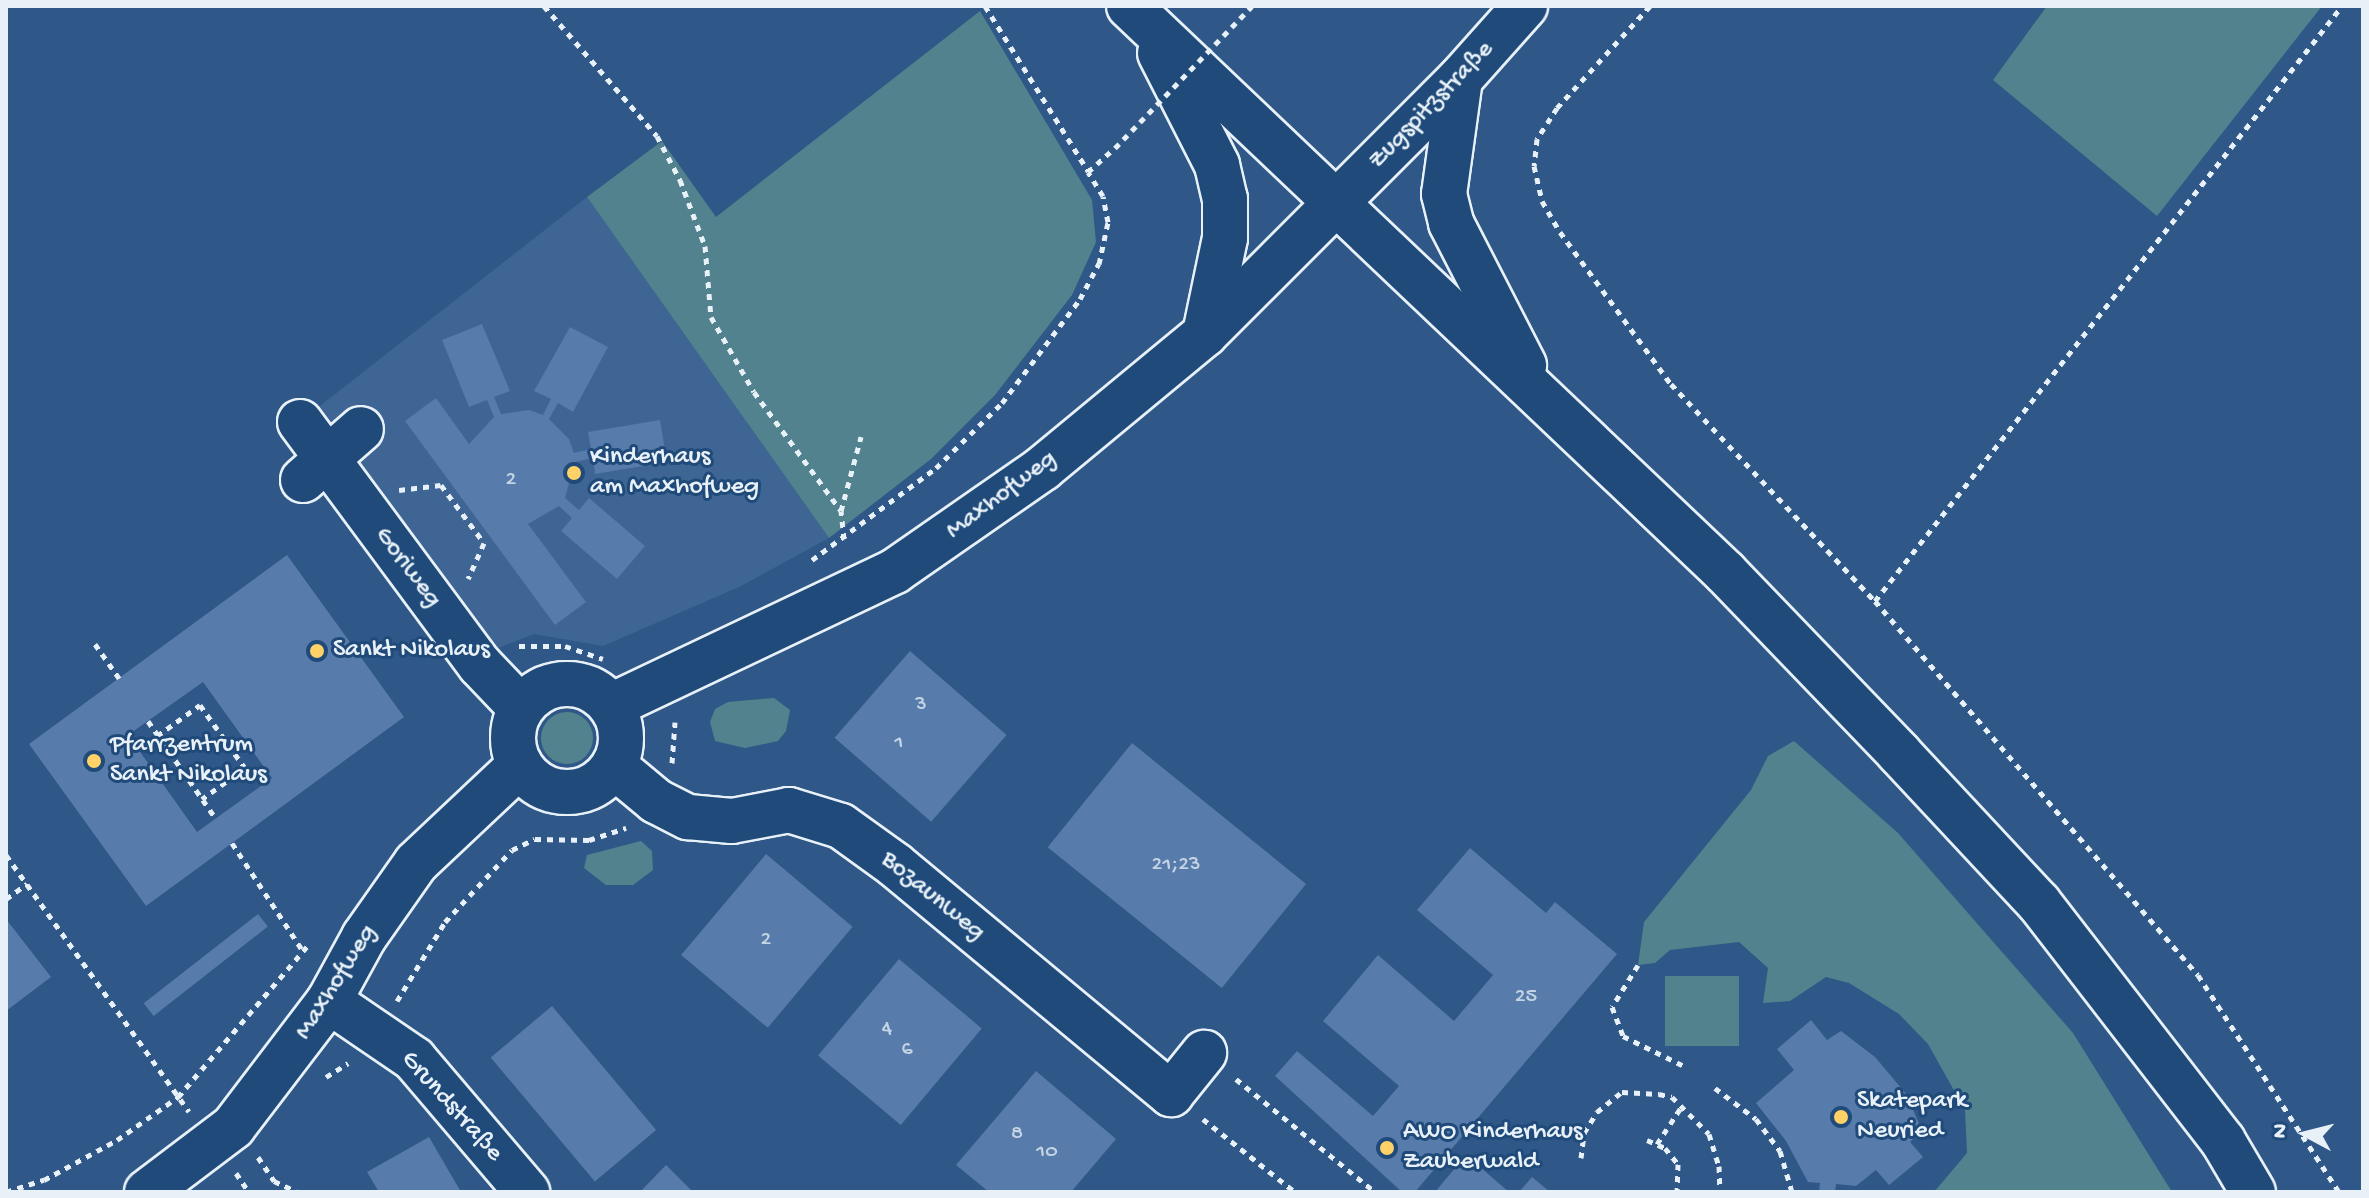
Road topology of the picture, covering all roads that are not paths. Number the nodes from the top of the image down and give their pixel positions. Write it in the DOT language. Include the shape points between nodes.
graph roads {
  1 [pos="1525,6"];
  2 [pos="1136,14"];
  3 [pos="1460,79"];
  4 [pos="1337,204"];
  5 [pos="1205,334"];
  6 [pos="1540,395"];
  7 [pos="300,422"];
  8 [pos="361,429"];
  9 [pos="315,470"];
  10 [pos="611,706"];
  11 [pos="521,708"];
  12 [pos="520,765"];
  13 [pos="614,766"];
  14 [pos="329,1001"];
  15 [pos="1204,1053"];
  16 [pos="147,1192"];
  17 [pos="527,1192"];
  18 [pos="2253,1192"];
  1 -- 3 [label="street, Zugspitzstraße"];
  2 -- 4 [label="street"];
  2 -- 5 [label="street" via="1206,140 1225,199 1225,238"];
  3 -- 4 [label="street, Zugspitzstraße"];
  3 -- 6 [label="street" via="1445,159 1444,194 1451,223"];
  4 -- 5 [label="street, Maxhofweg"];
  4 -- 6 [label="street"];
  5 -- 10 [label="street, Maxhofweg" via="1043,468 895,571"];
  6 -- 18 [label="street" via="1726,573 2039,903 2214,1129"];
  7 -- 9 [label="street, Goriweg"];
  8 -- 9 [label="street"];
  9 -- 11 [label="street, Goriweg"];
  10 -- 11 [label="street" via="575,684 539,691"];
  10 -- 13 [label="street" via="621,735"];
  11 -- 12 [label="street" via="513,733"];
  12 -- 13 [label="street" via="548,789 567,792 602,780"];
  12 -- 14 [label="street, Maxhofweg" via="416,863 364,937"];
  13 -- 15 [label="street, Bozaunweg" via="656,801 688,817 732,821 789,810 841,826 1171,1094"];
  14 -- 16 [label="street, Maxhofweg" via="283,1067 212,1146"];
  14 -- 17 [label="street, Grundstraße" via="414,1059"];
}
